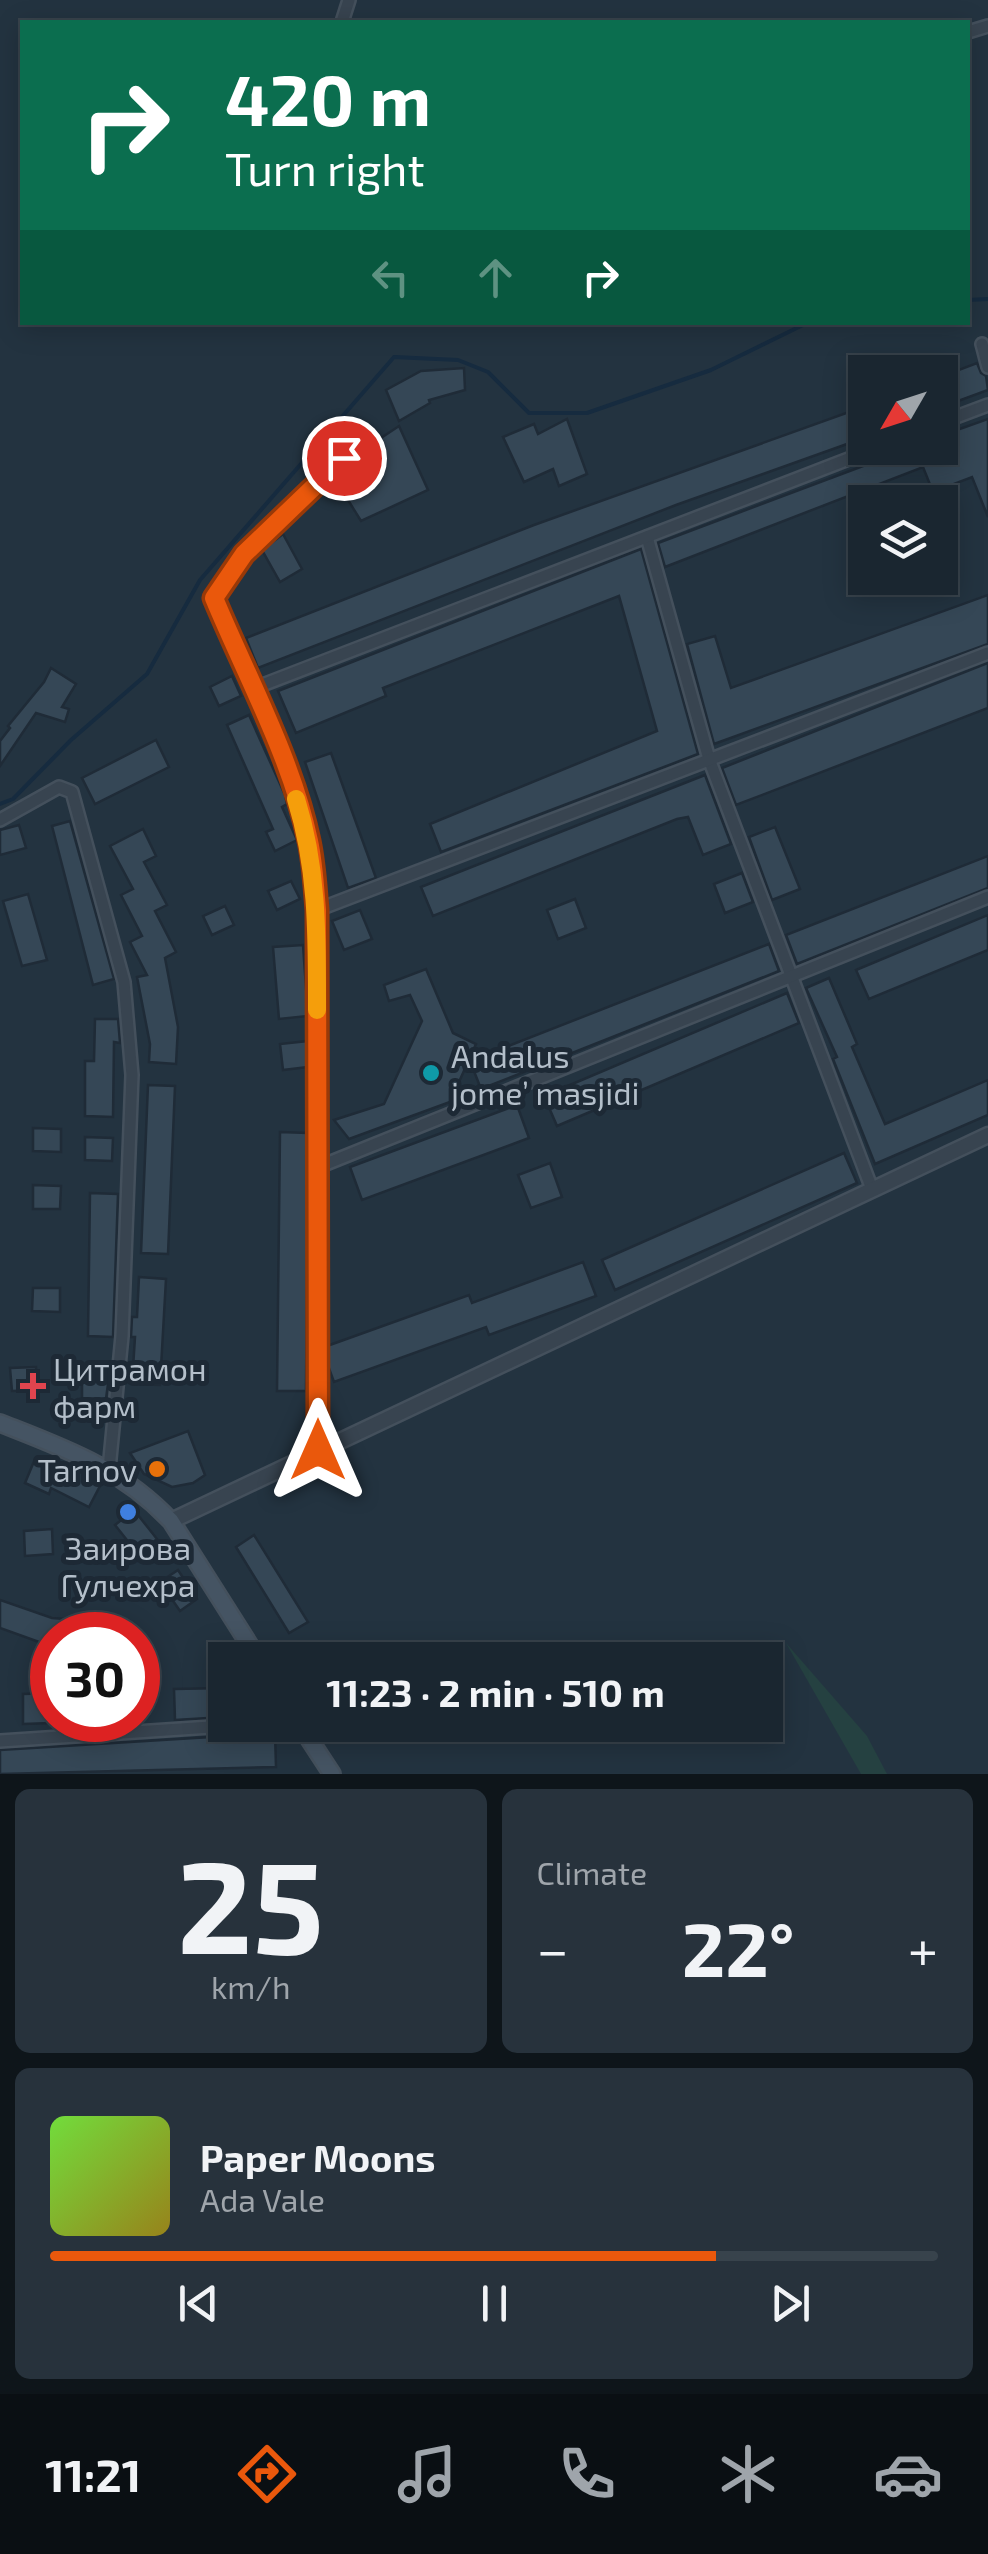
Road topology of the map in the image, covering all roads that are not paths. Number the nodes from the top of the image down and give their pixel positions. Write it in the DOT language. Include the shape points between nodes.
graph roads {
  1 [pos="982,344"];
  2 [pos="988,367"];
  3 [pos="988,405"];
  4 [pos="958,416"];
  5 [pos="368,434"];
  6 [pos="848,459"];
  7 [pos="647,537"];
  8 [pos="988,653"];
  9 [pos="252,689"];
  10 [pos="709,759"];
  11 [pos="0,820"];
  12 [pos="988,897"];
  13 [pos="317,910"];
  14 [pos="791,974"];
  15 [pos="988,1135"];
  16 [pos="316,1168"];
  17 [pos="872,1190"];
  18 [pos="0,1422"];
  19 [pos="318,1450"];
  20 [pos="109,1469"];
  21 [pos="171,1521"];
  22 [pos="248,1642"];
  23 [pos="208,1727"];
  24 [pos="0,1741"];
  25 [pos="311,1742"];
  26 [pos="332,1774"];
  1 -- 2 [label="street"];
  3 -- 4 [label="street"];
  5 -- 9 [label="street" via="244,554 214,598"];
  6 -- 7 [label="street"];
  7 -- 9 [label="street"];
  7 -- 10 [label="street"];
  8 -- 10 [label="street"];
  9 -- 13 [label="street" via="309,841"];
  10 -- 13 [label="street"];
  10 -- 14 [label="street"];
  11 -- 20 [label="street" via="58,787 72,792 124,982 131,1094 122,1336"];
  12 -- 14 [label="street"];
  13 -- 16 [label="street"];
  14 -- 16 [label="street"];
  14 -- 17 [label="street"];
  15 -- 17 [label="street"];
  16 -- 19 [label="street"];
  17 -- 19 [label="street"];
  18 -- 20 [label="main road"];
  19 -- 21 [label="street"];
  20 -- 21 [label="main road"];
  21 -- 22 [label="main road"];
  23 -- 24 [label="street"];
  25 -- 26 [label="main road"];
}
